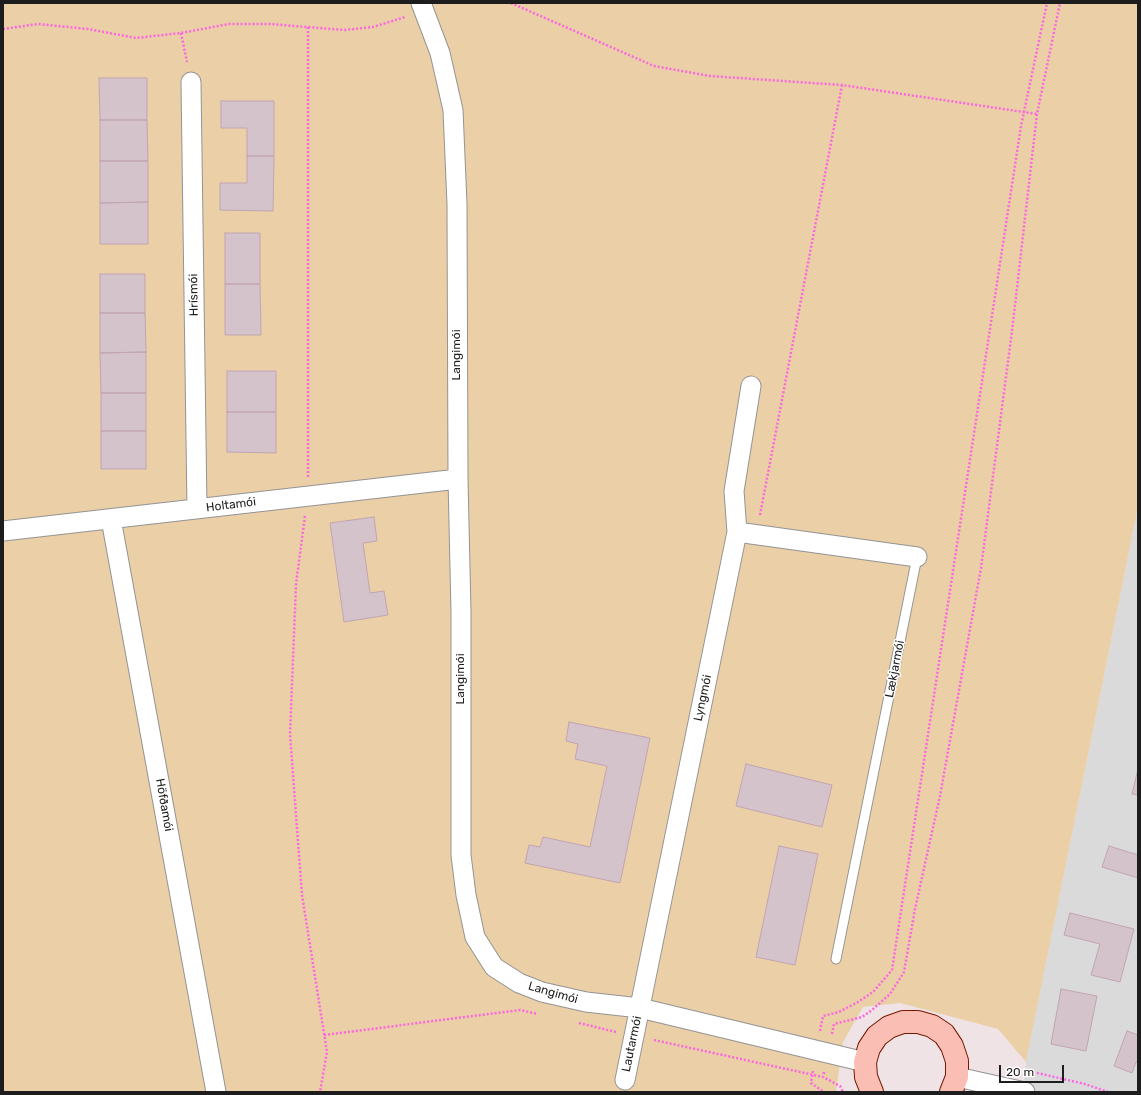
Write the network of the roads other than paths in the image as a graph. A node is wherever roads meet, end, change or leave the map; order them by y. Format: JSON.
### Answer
{"nodes":[{"id":1,"x":422,"y":6,"type":"edge"},
{"id":2,"x":191,"y":82,"type":"road end"},
{"id":3,"x":751,"y":386,"type":"dead end"},
{"id":4,"x":458,"y":479,"type":"junction"},
{"id":5,"x":197,"y":509,"type":"junction"},
{"id":6,"x":111,"y":519,"type":"junction"},
{"id":7,"x":3,"y":531,"type":"edge"},
{"id":8,"x":737,"y":532,"type":"junction"},
{"id":9,"x":917,"y":557,"type":"joint"},
{"id":10,"x":836,"y":959,"type":"dead end"},
{"id":11,"x":640,"y":1008,"type":"junction"},
{"id":12,"x":865,"y":1062,"type":"junction"},
{"id":13,"x":625,"y":1080,"type":"dead end"},
{"id":14,"x":954,"y":1084,"type":"edge"},
{"id":15,"x":216,"y":1092,"type":"edge"},
{"id":16,"x":872,"y":1092,"type":"edge"},
{"id":17,"x":1025,"y":1092,"type":"edge"}],
"edges":[{"from":1,"to":4,"type":"street","name":"Langimói"},
{"from":2,"to":5,"type":"street","name":"Hrísmói"},
{"from":3,"to":8,"type":"street","name":"Lyngmói"},
{"from":4,"to":5,"type":"street","name":"Holtamói"},
{"from":4,"to":11,"type":"street","name":"Langimói"},
{"from":5,"to":6,"type":"street","name":"Holtamói"},
{"from":6,"to":7,"type":"street","name":"Holtamói"},
{"from":6,"to":15,"type":"street","name":"Höfðamói"},
{"from":8,"to":9,"type":"street","name":"Lækjarmói"},
{"from":8,"to":11,"type":"street","name":"Lyngmói"},
{"from":9,"to":10,"type":"lane","name":"Lækjarmói"},
{"from":11,"to":12,"type":"street","name":"Langimói"},
{"from":11,"to":13,"type":"street","name":"Lautarmói"},
{"from":12,"to":14,"type":"street"},
{"from":12,"to":16,"type":"street"},
{"from":14,"to":17,"type":"street"}]}
